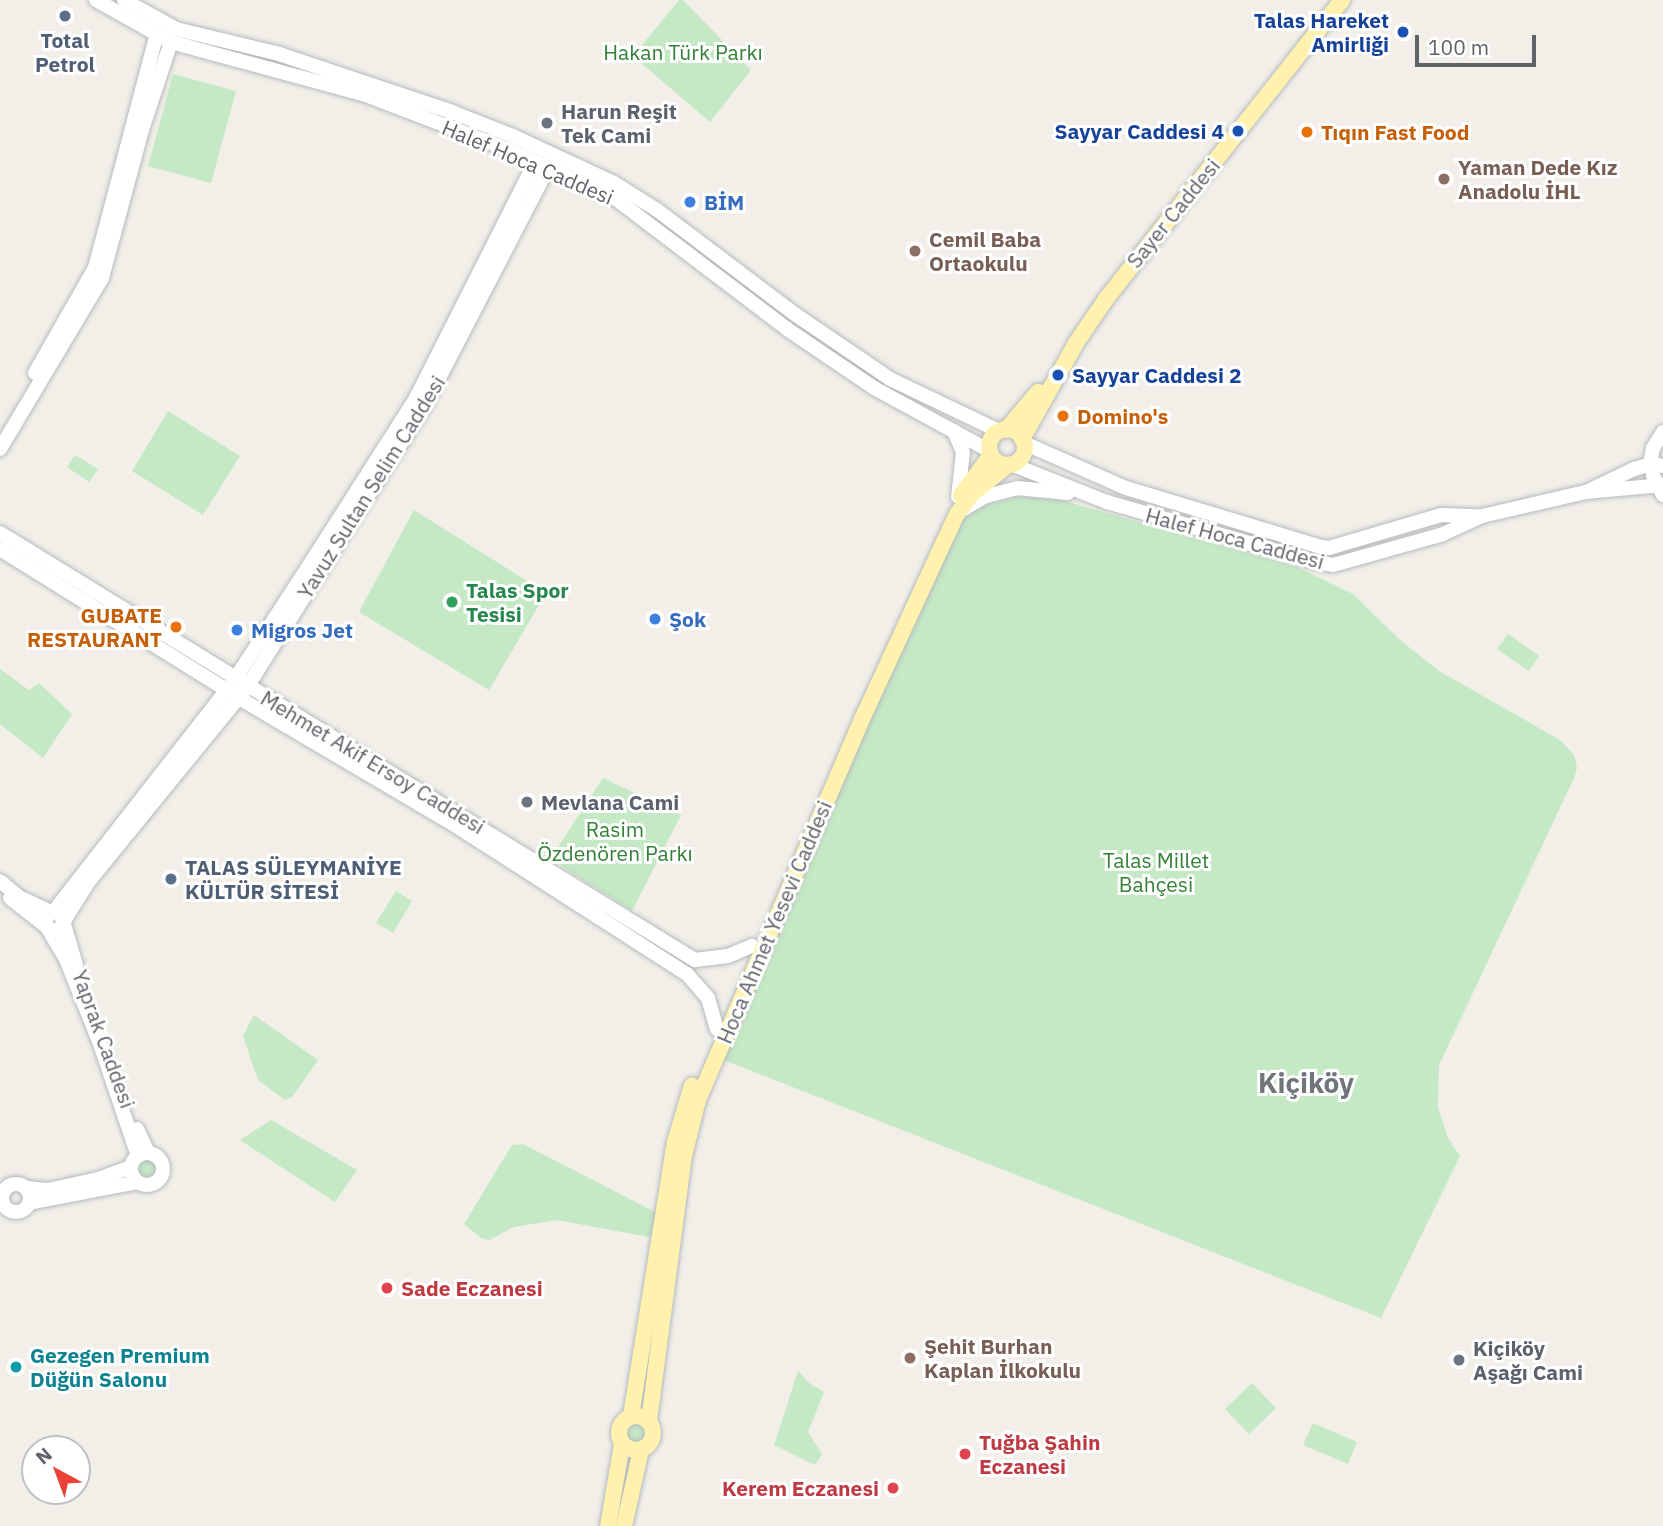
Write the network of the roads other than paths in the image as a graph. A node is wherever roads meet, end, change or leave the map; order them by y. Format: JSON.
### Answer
{"nodes":[{"id":1,"x":96,"y":0,"type":"edge"},
{"id":2,"x":124,"y":0,"type":"edge"},
{"id":3,"x":1330,"y":0,"type":"edge"},
{"id":4,"x":1342,"y":0,"type":"edge"},
{"id":5,"x":157,"y":34,"type":"junction"},
{"id":6,"x":171,"y":42,"type":"junction"},
{"id":7,"x":542,"y":165,"type":"junction"},
{"id":8,"x":953,"y":430,"type":"junction"},
{"id":9,"x":1002,"y":430,"type":"junction"},
{"id":10,"x":1663,"y":432,"type":"edge"},
{"id":11,"x":0,"y":433,"type":"edge"},
{"id":12,"x":1023,"y":441,"type":"junction"},
{"id":13,"x":0,"y":449,"type":"edge"},
{"id":14,"x":990,"y":453,"type":"junction"},
{"id":15,"x":1009,"y":464,"type":"junction"},
{"id":16,"x":1657,"y":465,"type":"edge"},
{"id":17,"x":1661,"y":489,"type":"edge"},
{"id":18,"x":1586,"y":492,"type":"junction"},
{"id":19,"x":1090,"y":496,"type":"junction"},
{"id":20,"x":958,"y":498,"type":"junction"},
{"id":21,"x":957,"y":514,"type":"junction"},
{"id":22,"x":1482,"y":516,"type":"junction"},
{"id":23,"x":0,"y":533,"type":"edge"},
{"id":24,"x":0,"y":549,"type":"edge"},
{"id":25,"x":237,"y":689,"type":"junction"},
{"id":26,"x":0,"y":881,"type":"edge"},
{"id":27,"x":0,"y":891,"type":"edge"},
{"id":28,"x":55,"y":921,"type":"junction"},
{"id":29,"x":752,"y":946,"type":"junction"},
{"id":30,"x":706,"y":960,"type":"junction"},
{"id":31,"x":695,"y":981,"type":"junction"},
{"id":32,"x":717,"y":1029,"type":"junction"},
{"id":33,"x":139,"y":1158,"type":"junction"},
{"id":34,"x":137,"y":1182,"type":"junction"},
{"id":35,"x":2,"y":1188,"type":"edge"},
{"id":36,"x":26,"y":1188,"type":"junction"},
{"id":37,"x":29,"y":1203,"type":"junction"},
{"id":38,"x":4,"y":1209,"type":"edge"},
{"id":39,"x":631,"y":1416,"type":"junction"},
{"id":40,"x":649,"y":1421,"type":"junction"},
{"id":41,"x":622,"y":1444,"type":"junction"},
{"id":42,"x":641,"y":1450,"type":"junction"},
{"id":43,"x":608,"y":1526,"type":"edge"},
{"id":44,"x":624,"y":1526,"type":"edge"}],
"edges":[{"from":1,"to":5,"type":"street","name":"Halef Hoca Caddesi"},
{"from":2,"to":9,"type":"street","name":"Halef Hoca Caddesi"},
{"from":3,"to":9,"type":"main road","name":"Sayer Caddesi"},
{"from":4,"to":12,"type":"main road","name":"Sayer Caddesi"},
{"from":5,"to":6,"type":"street","name":"Halef Hoca Caddesi"},
{"from":5,"to":11,"type":"street"},
{"from":6,"to":7,"type":"street","name":"Halef Hoca Caddesi"},
{"from":6,"to":13,"type":"street"},
{"from":7,"to":8,"type":"street","name":"Halef Hoca Caddesi"},
{"from":7,"to":25,"type":"street","name":"Yavuz Sultan Selim Caddesi"},
{"from":8,"to":14,"type":"street","name":"Halef Hoca Caddesi"},
{"from":8,"to":20,"type":"street"},
{"from":9,"to":12,"type":"main road"},
{"from":9,"to":14,"type":"main road"},
{"from":10,"to":16,"type":"street"},
{"from":12,"to":15,"type":"main road"},
{"from":12,"to":22,"type":"street","name":"Halef Hoca Caddesi"},
{"from":14,"to":15,"type":"main road"},
{"from":14,"to":20,"type":"main road","name":"Hoca Ahmet Yesevi Caddesi"},
{"from":15,"to":19,"type":"street","name":"Halef Hoca Caddesi"},
{"from":15,"to":21,"type":"main road","name":"Hoca Ahmet Yesevi Caddesi"},
{"from":16,"to":17,"type":"street"},
{"from":16,"to":18,"type":"street"},
{"from":17,"to":18,"type":"street"},
{"from":18,"to":22,"type":"street"},
{"from":19,"to":21,"type":"street"},
{"from":19,"to":22,"type":"street","name":"Halef Hoca Caddesi"},
{"from":20,"to":29,"type":"main road","name":"Hoca Ahmet Yesevi Caddesi"},
{"from":21,"to":40,"type":"main road","name":"Hoca Ahmet Yesevi Caddesi"},
{"from":23,"to":25,"type":"street","name":"Mehmet Akif Ersoy Caddesi"},
{"from":24,"to":25,"type":"street","name":"Mehmet Akif Ersoy Caddesi"},
{"from":25,"to":28,"type":"street","name":"Yavuz Sultan Selim Caddesi"},
{"from":25,"to":30,"type":"street","name":"Mehmet Akif Ersoy Caddesi"},
{"from":25,"to":31,"type":"street","name":"Mehmet Akif Ersoy Caddesi"},
{"from":26,"to":28,"type":"street"},
{"from":27,"to":28,"type":"street"},
{"from":28,"to":33,"type":"street","name":"Yaprak Caddesi"},
{"from":29,"to":30,"type":"street"},
{"from":29,"to":32,"type":"main road","name":"Hoca Ahmet Yesevi Caddesi"},
{"from":30,"to":31,"type":"street"},
{"from":31,"to":32,"type":"street","name":"Mehmet Akif Ersoy Caddesi"},
{"from":32,"to":39,"type":"main road","name":"Hoca Ahmet Yesevi Caddesi"},
{"from":33,"to":34,"type":"street"},
{"from":33,"to":34,"type":"street"},
{"from":33,"to":36,"type":"street"},
{"from":34,"to":37,"type":"street"},
{"from":35,"to":36,"type":"street"},
{"from":35,"to":38,"type":"street"},
{"from":36,"to":37,"type":"street"},
{"from":37,"to":38,"type":"street"},
{"from":39,"to":40,"type":"main road"},
{"from":39,"to":41,"type":"main road"},
{"from":40,"to":42,"type":"main road"},
{"from":41,"to":42,"type":"main road"},
{"from":41,"to":43,"type":"main road"},
{"from":42,"to":44,"type":"main road"}]}
